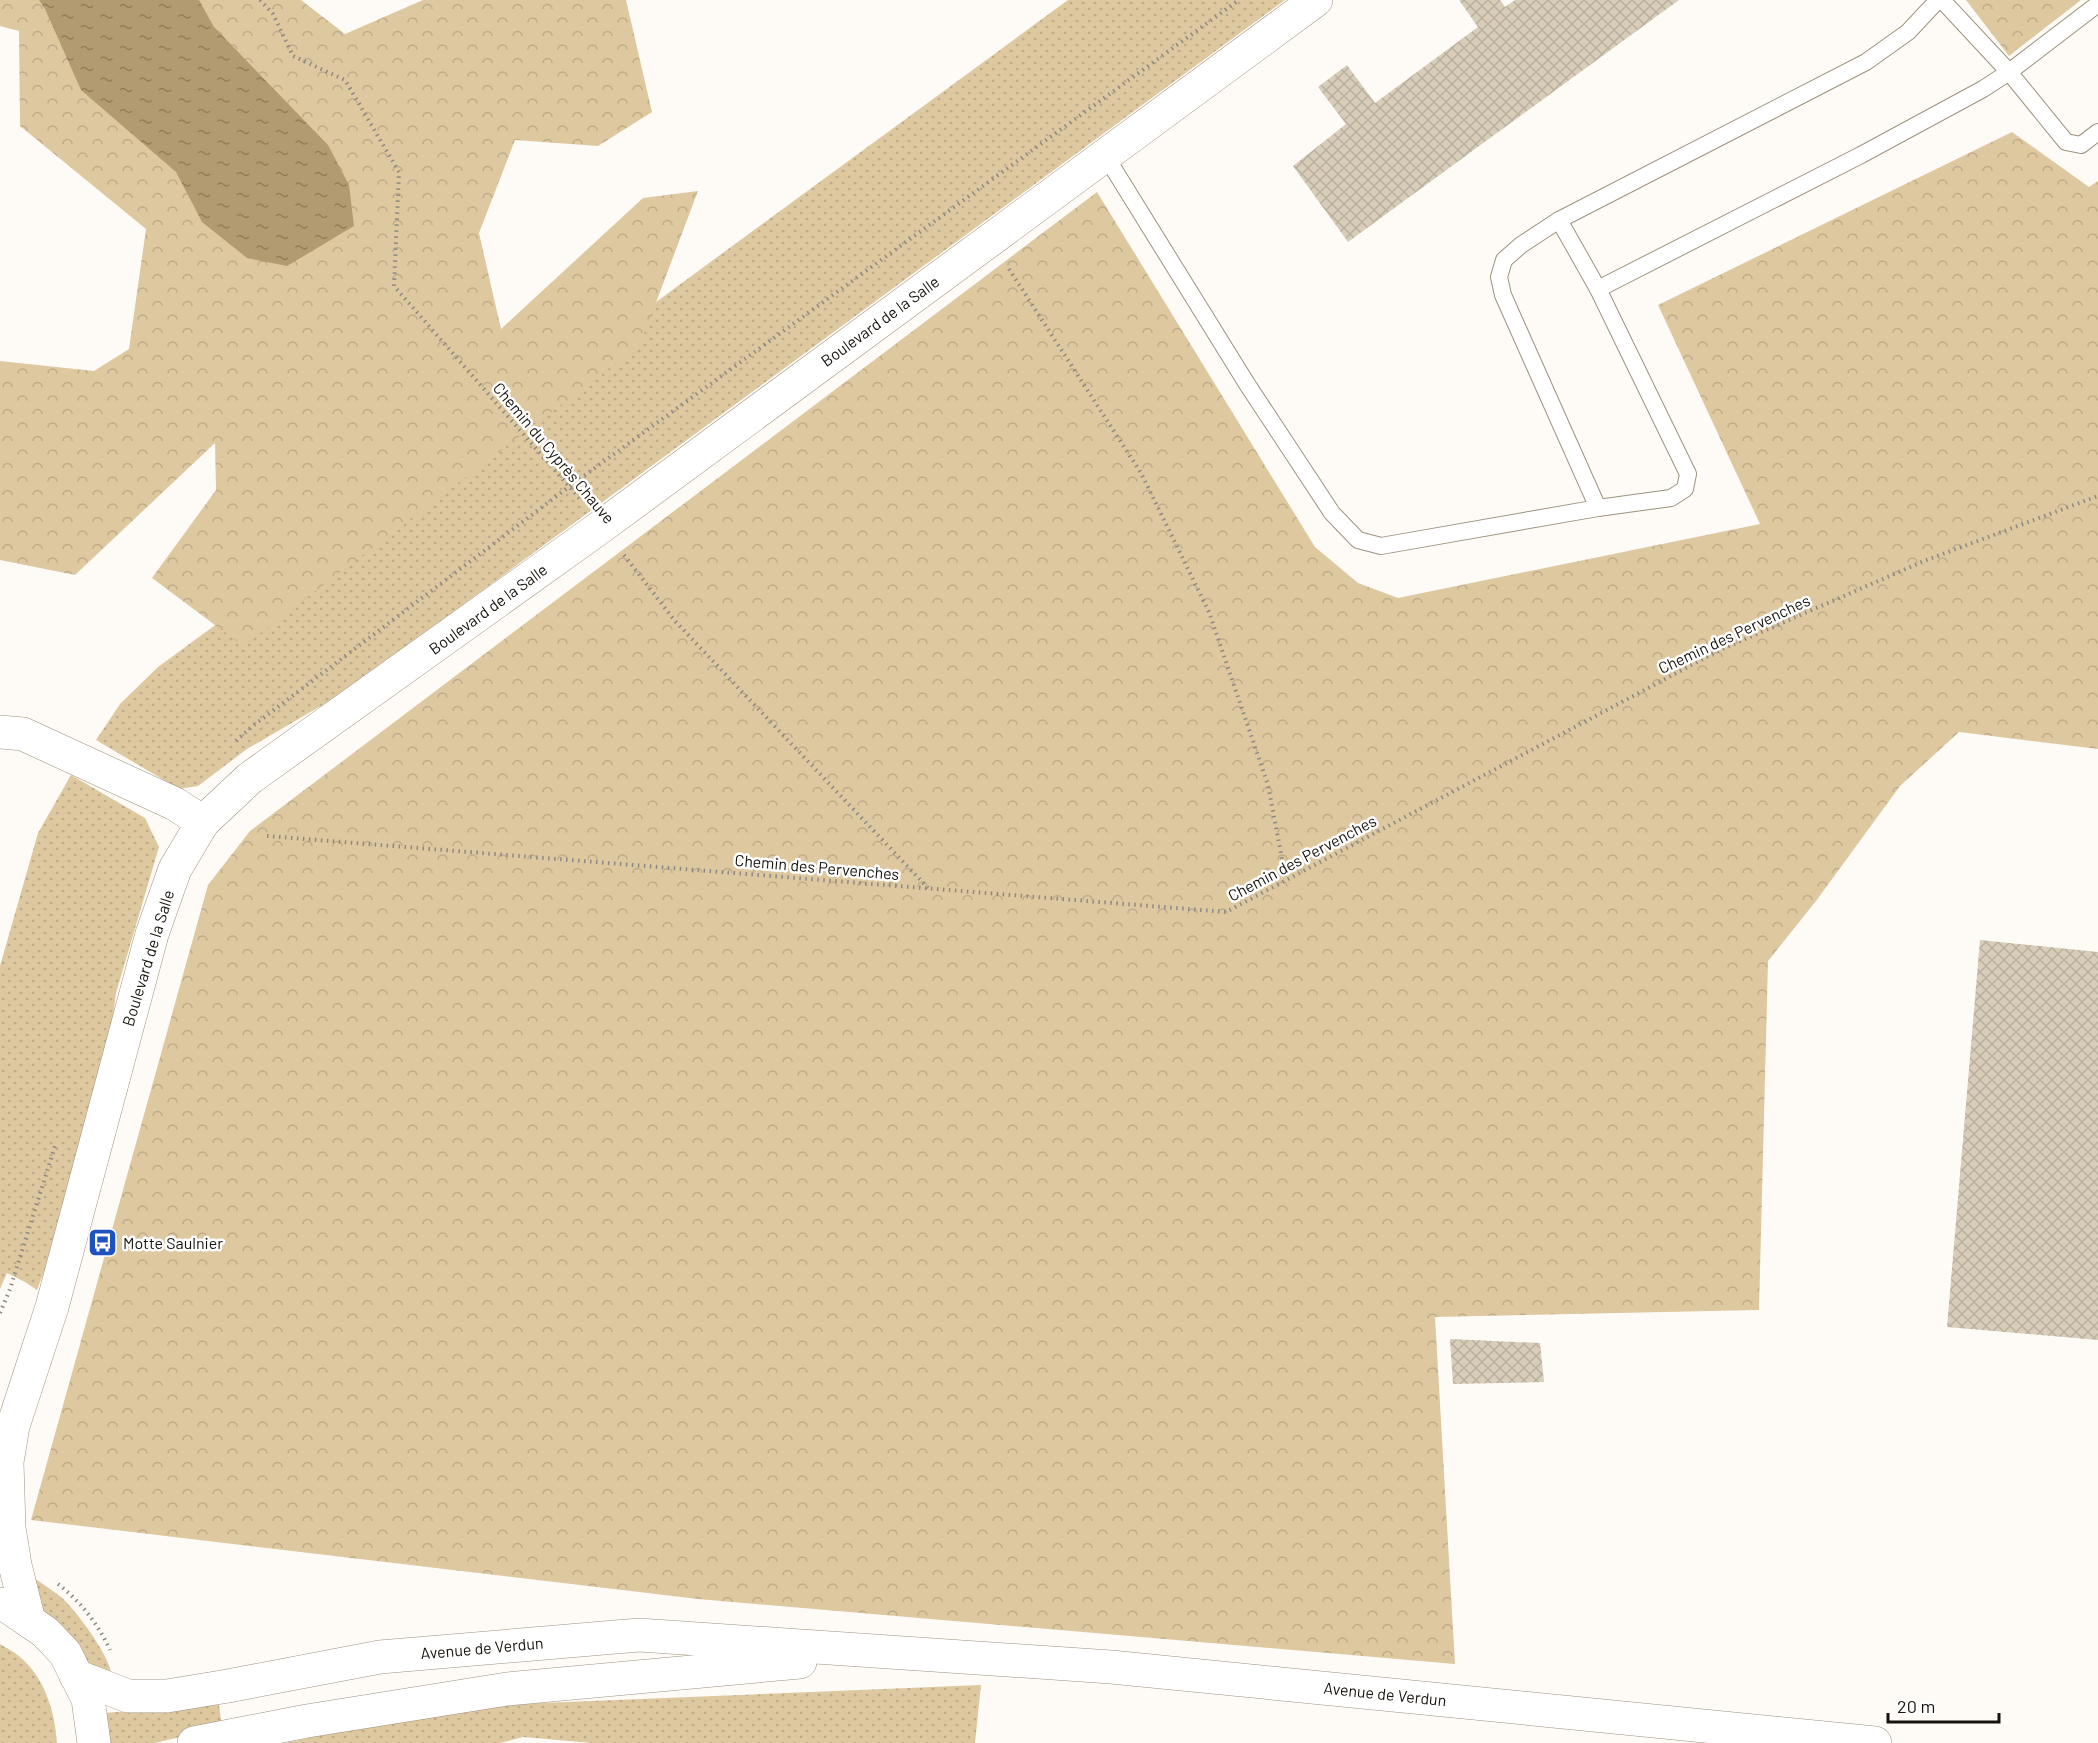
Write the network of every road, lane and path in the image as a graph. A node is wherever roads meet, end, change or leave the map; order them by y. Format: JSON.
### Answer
{"nodes":[{"id":1,"x":260,"y":0,"type":"edge"},
{"id":2,"x":1316,"y":0,"type":"edge"},
{"id":3,"x":1940,"y":0,"type":"edge"},
{"id":4,"x":2098,"y":4,"type":"edge"},
{"id":5,"x":2009,"y":72,"type":"junction"},
{"id":6,"x":2098,"y":132,"type":"edge"},
{"id":7,"x":1105,"y":155,"type":"junction"},
{"id":8,"x":1559,"y":220,"type":"junction"},
{"id":9,"x":990,"y":240,"type":"junction"},
{"id":10,"x":1598,"y":289,"type":"junction"},
{"id":11,"x":2098,"y":496,"type":"edge"},
{"id":12,"x":1598,"y":507,"type":"junction"},
{"id":13,"x":602,"y":526,"type":"junction"},
{"id":14,"x":0,"y":732,"type":"edge"},
{"id":15,"x":202,"y":822,"type":"junction"},
{"id":16,"x":267,"y":836,"type":"dead end"},
{"id":17,"x":1287,"y":880,"type":"junction"},
{"id":18,"x":928,"y":888,"type":"junction"},
{"id":19,"x":7,"y":1426,"type":"edge"},
{"id":20,"x":4,"y":1470,"type":"edge"},
{"id":21,"x":0,"y":1604,"type":"edge"},
{"id":22,"x":29,"y":1621,"type":"junction"},
{"id":23,"x":894,"y":1653,"type":"junction"},
{"id":24,"x":76,"y":1676,"type":"junction"},
{"id":25,"x":93,"y":1743,"type":"edge"},
{"id":26,"x":194,"y":1743,"type":"edge"},
{"id":27,"x":1875,"y":1743,"type":"edge"}],
"edges":[{"from":1,"to":13,"type":"path","name":"Chemin du Cyprès Chauve"},
{"from":2,"to":7,"type":"main road","name":"Boulevard de la Salle"},
{"from":3,"to":5,"type":"lane"},
{"from":3,"to":8,"type":"lane"},
{"from":4,"to":5,"type":"lane"},
{"from":5,"to":6,"type":"lane"},
{"from":5,"to":10,"type":"lane"},
{"from":7,"to":9,"type":"main road","name":"Boulevard de la Salle"},
{"from":7,"to":12,"type":"lane"},
{"from":8,"to":10,"type":"lane"},
{"from":8,"to":12,"type":"lane"},
{"from":9,"to":13,"type":"main road","name":"Boulevard de la Salle"},
{"from":9,"to":17,"type":"path"},
{"from":10,"to":12,"type":"lane"},
{"from":11,"to":17,"type":"path","name":"Chemin des Pervenches"},
{"from":13,"to":15,"type":"main road","name":"Boulevard de la Salle"},
{"from":13,"to":18,"type":"path","name":"Chemin du Cyprès Chauve"},
{"from":14,"to":15,"type":"main road"},
{"from":15,"to":19,"type":"main road","name":"Boulevard de la Salle"},
{"from":16,"to":18,"type":"path","name":"Chemin des Pervenches"},
{"from":17,"to":18,"type":"path","name":"Chemin des Pervenches"},
{"from":19,"to":20,"type":"main road","name":"Boulevard de la Salle"},
{"from":20,"to":22,"type":"main road","name":"Boulevard de la Salle"},
{"from":21,"to":22,"type":"main road"},
{"from":22,"to":24,"type":"main road"},
{"from":23,"to":24,"type":"main road","name":"Avenue de Verdun"},
{"from":23,"to":26,"type":"main road","name":"Avenue de Verdun"},
{"from":23,"to":27,"type":"main road","name":"Avenue de Verdun"},
{"from":24,"to":25,"type":"main road"}]}
